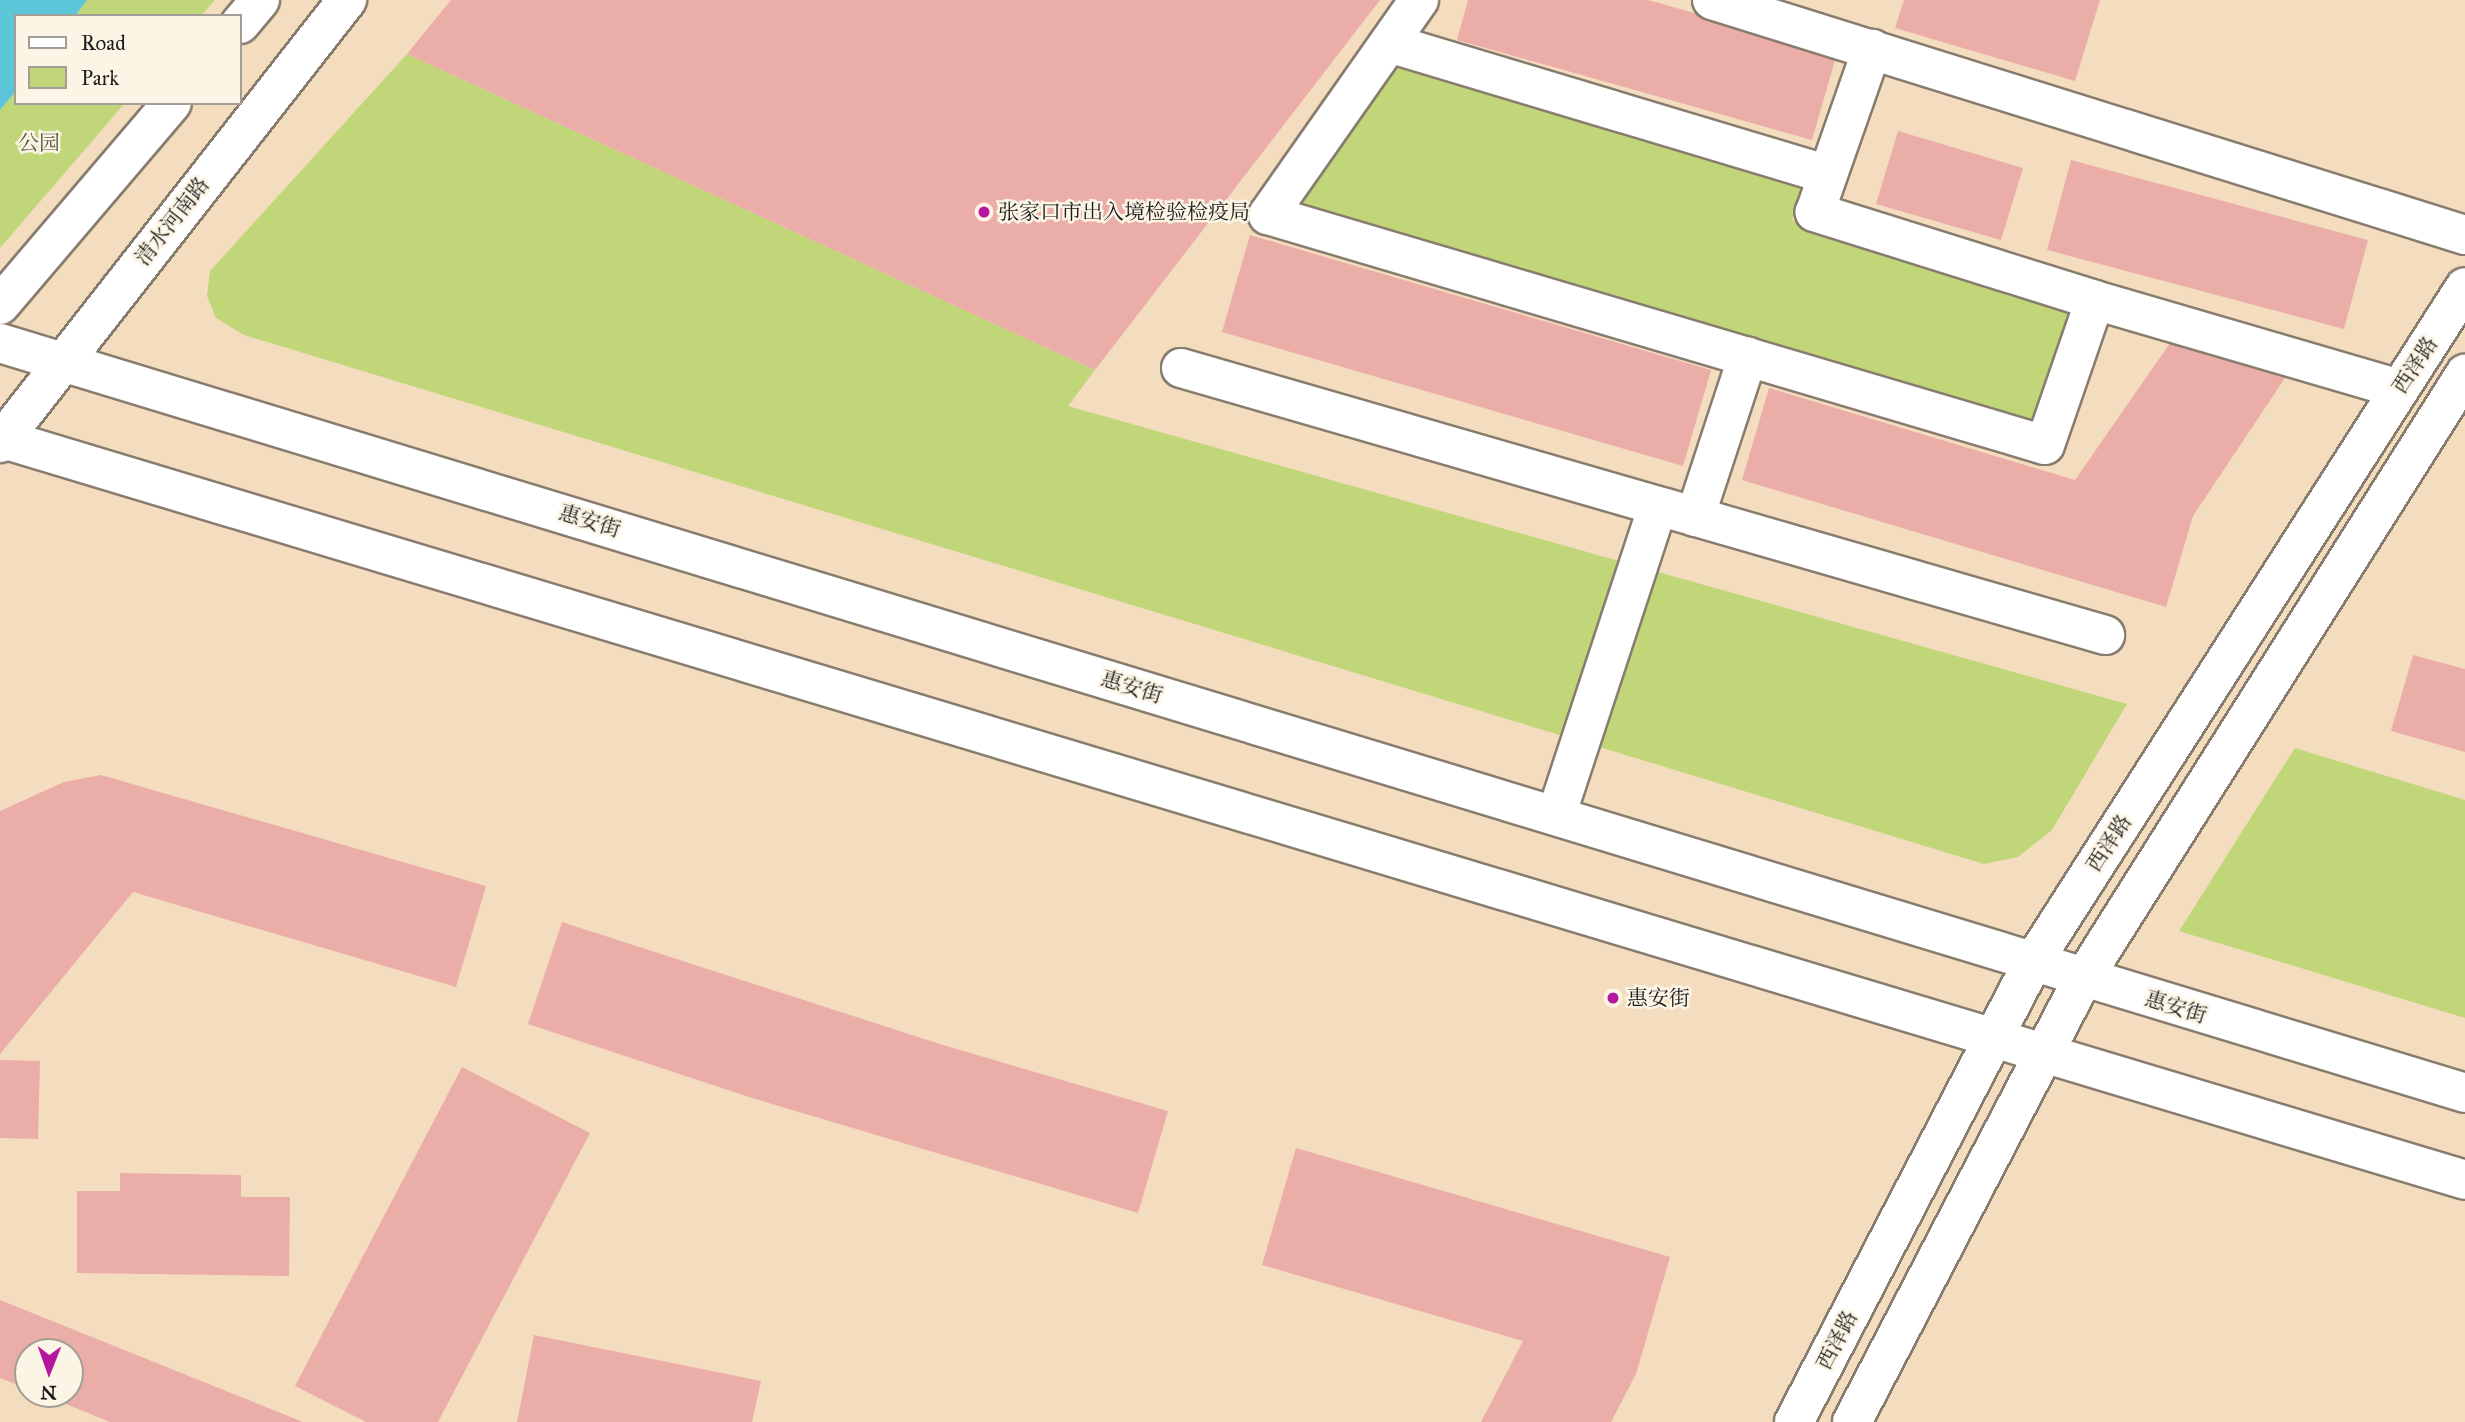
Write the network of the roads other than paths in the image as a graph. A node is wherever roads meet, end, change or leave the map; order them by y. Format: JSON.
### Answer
{"nodes":[{"id":1,"x":260,"y":0,"type":"edge"},
{"id":2,"x":347,"y":0,"type":"edge"},
{"id":3,"x":1419,"y":0,"type":"edge"},
{"id":4,"x":1712,"y":0,"type":"edge"},
{"id":5,"x":242,"y":22,"type":"edge"},
{"id":6,"x":1389,"y":43,"type":"junction"},
{"id":7,"x":1872,"y":50,"type":"junction"},
{"id":8,"x":170,"y":105,"type":"edge"},
{"id":9,"x":1828,"y":175,"type":"junction"},
{"id":10,"x":2465,"y":235,"type":"edge"},
{"id":11,"x":2465,"y":287,"type":"edge"},
{"id":12,"x":2095,"y":300,"type":"junction"},
{"id":13,"x":0,"y":305,"type":"edge"},
{"id":14,"x":0,"y":343,"type":"edge"},
{"id":15,"x":1748,"y":356,"type":"junction"},
{"id":16,"x":63,"y":360,"type":"junction"},
{"id":17,"x":1181,"y":368,"type":"dead end"},
{"id":18,"x":2465,"y":374,"type":"edge"},
{"id":19,"x":2399,"y":389,"type":"junction"},
{"id":20,"x":1,"y":440,"type":"edge"},
{"id":21,"x":1658,"y":506,"type":"junction"},
{"id":22,"x":1695,"y":517,"type":"junction"},
{"id":23,"x":2105,"y":635,"type":"dead end"},
{"id":24,"x":1556,"y":816,"type":"junction"},
{"id":25,"x":2033,"y":962,"type":"junction"},
{"id":26,"x":2083,"y":979,"type":"junction"},
{"id":27,"x":1992,"y":1040,"type":"junction"},
{"id":28,"x":2045,"y":1054,"type":"junction"},
{"id":29,"x":2465,"y":1093,"type":"edge"},
{"id":30,"x":2465,"y":1180,"type":"edge"},
{"id":31,"x":1794,"y":1422,"type":"edge"},
{"id":32,"x":1852,"y":1422,"type":"edge"}],
"edges":[{"from":1,"to":5,"type":"main road"},
{"from":2,"to":16,"type":"main road","name":"清水河南路"},
{"from":3,"to":6,"type":"main road"},
{"from":4,"to":7,"type":"main road"},
{"from":6,"to":9,"type":"main road"},
{"from":6,"to":15,"type":"main road"},
{"from":7,"to":9,"type":"main road"},
{"from":7,"to":10,"type":"main road"},
{"from":8,"to":13,"type":"main road"},
{"from":9,"to":12,"type":"main road"},
{"from":11,"to":19,"type":"main road","name":"西泽路"},
{"from":12,"to":15,"type":"main road"},
{"from":12,"to":19,"type":"main road"},
{"from":14,"to":16,"type":"main road","name":"惠安街"},
{"from":15,"to":22,"type":"main road"},
{"from":16,"to":20,"type":"main road","name":"清水河南路"},
{"from":16,"to":24,"type":"main road","name":"惠安街"},
{"from":17,"to":21,"type":"main road"},
{"from":18,"to":26,"type":"main road"},
{"from":19,"to":25,"type":"main road","name":"西泽路"},
{"from":20,"to":27,"type":"main road"},
{"from":21,"to":22,"type":"main road"},
{"from":21,"to":24,"type":"main road"},
{"from":22,"to":23,"type":"main road"},
{"from":24,"to":25,"type":"main road","name":"惠安街"},
{"from":25,"to":26,"type":"main road","name":"惠安街"},
{"from":25,"to":27,"type":"main road","name":"西泽路"},
{"from":26,"to":28,"type":"main road"},
{"from":26,"to":29,"type":"main road","name":"惠安街"},
{"from":27,"to":28,"type":"main road"},
{"from":27,"to":31,"type":"main road","name":"西泽路"},
{"from":28,"to":30,"type":"main road"},
{"from":28,"to":32,"type":"main road"}]}
